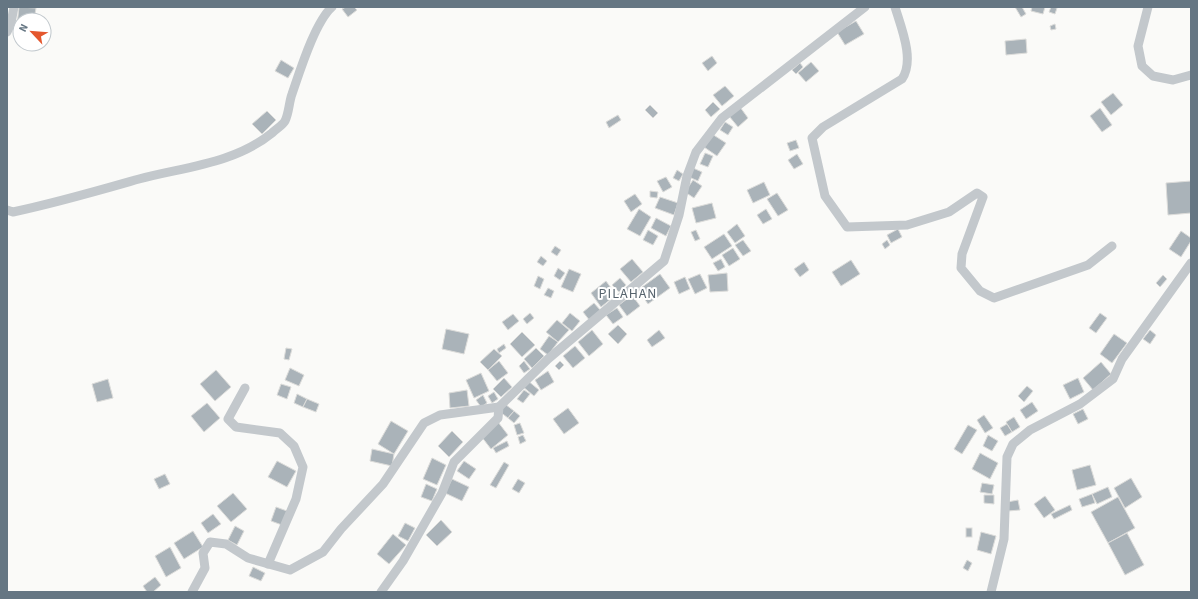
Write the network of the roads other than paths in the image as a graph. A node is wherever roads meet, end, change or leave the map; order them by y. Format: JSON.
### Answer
{"nodes":[{"id":1,"x":14,"y":7,"type":"edge"},
{"id":2,"x":332,"y":7,"type":"edge"},
{"id":3,"x":865,"y":7,"type":"edge"},
{"id":4,"x":895,"y":7,"type":"edge"},
{"id":5,"x":1148,"y":7,"type":"edge"},
{"id":6,"x":7,"y":32,"type":"edge"},
{"id":7,"x":1191,"y":75,"type":"edge"},
{"id":8,"x":7,"y":210,"type":"edge"},
{"id":9,"x":1112,"y":246,"type":"dead end"},
{"id":10,"x":1191,"y":263,"type":"edge"},
{"id":11,"x":245,"y":388,"type":"dead end"},
{"id":12,"x":499,"y":407,"type":"junction"},
{"id":13,"x":268,"y":564,"type":"junction"},
{"id":14,"x":192,"y":592,"type":"edge"},
{"id":15,"x":381,"y":592,"type":"edge"},
{"id":16,"x":991,"y":592,"type":"edge"}],
"edges":[{"from":1,"to":6,"type":"street"},
{"from":2,"to":8,"type":"street"},
{"from":3,"to":12,"type":"street"},
{"from":4,"to":9,"type":"street"},
{"from":5,"to":7,"type":"street"},
{"from":10,"to":16,"type":"street"},
{"from":11,"to":13,"type":"street"},
{"from":12,"to":13,"type":"street"},
{"from":12,"to":15,"type":"street"},
{"from":13,"to":14,"type":"street"}]}
